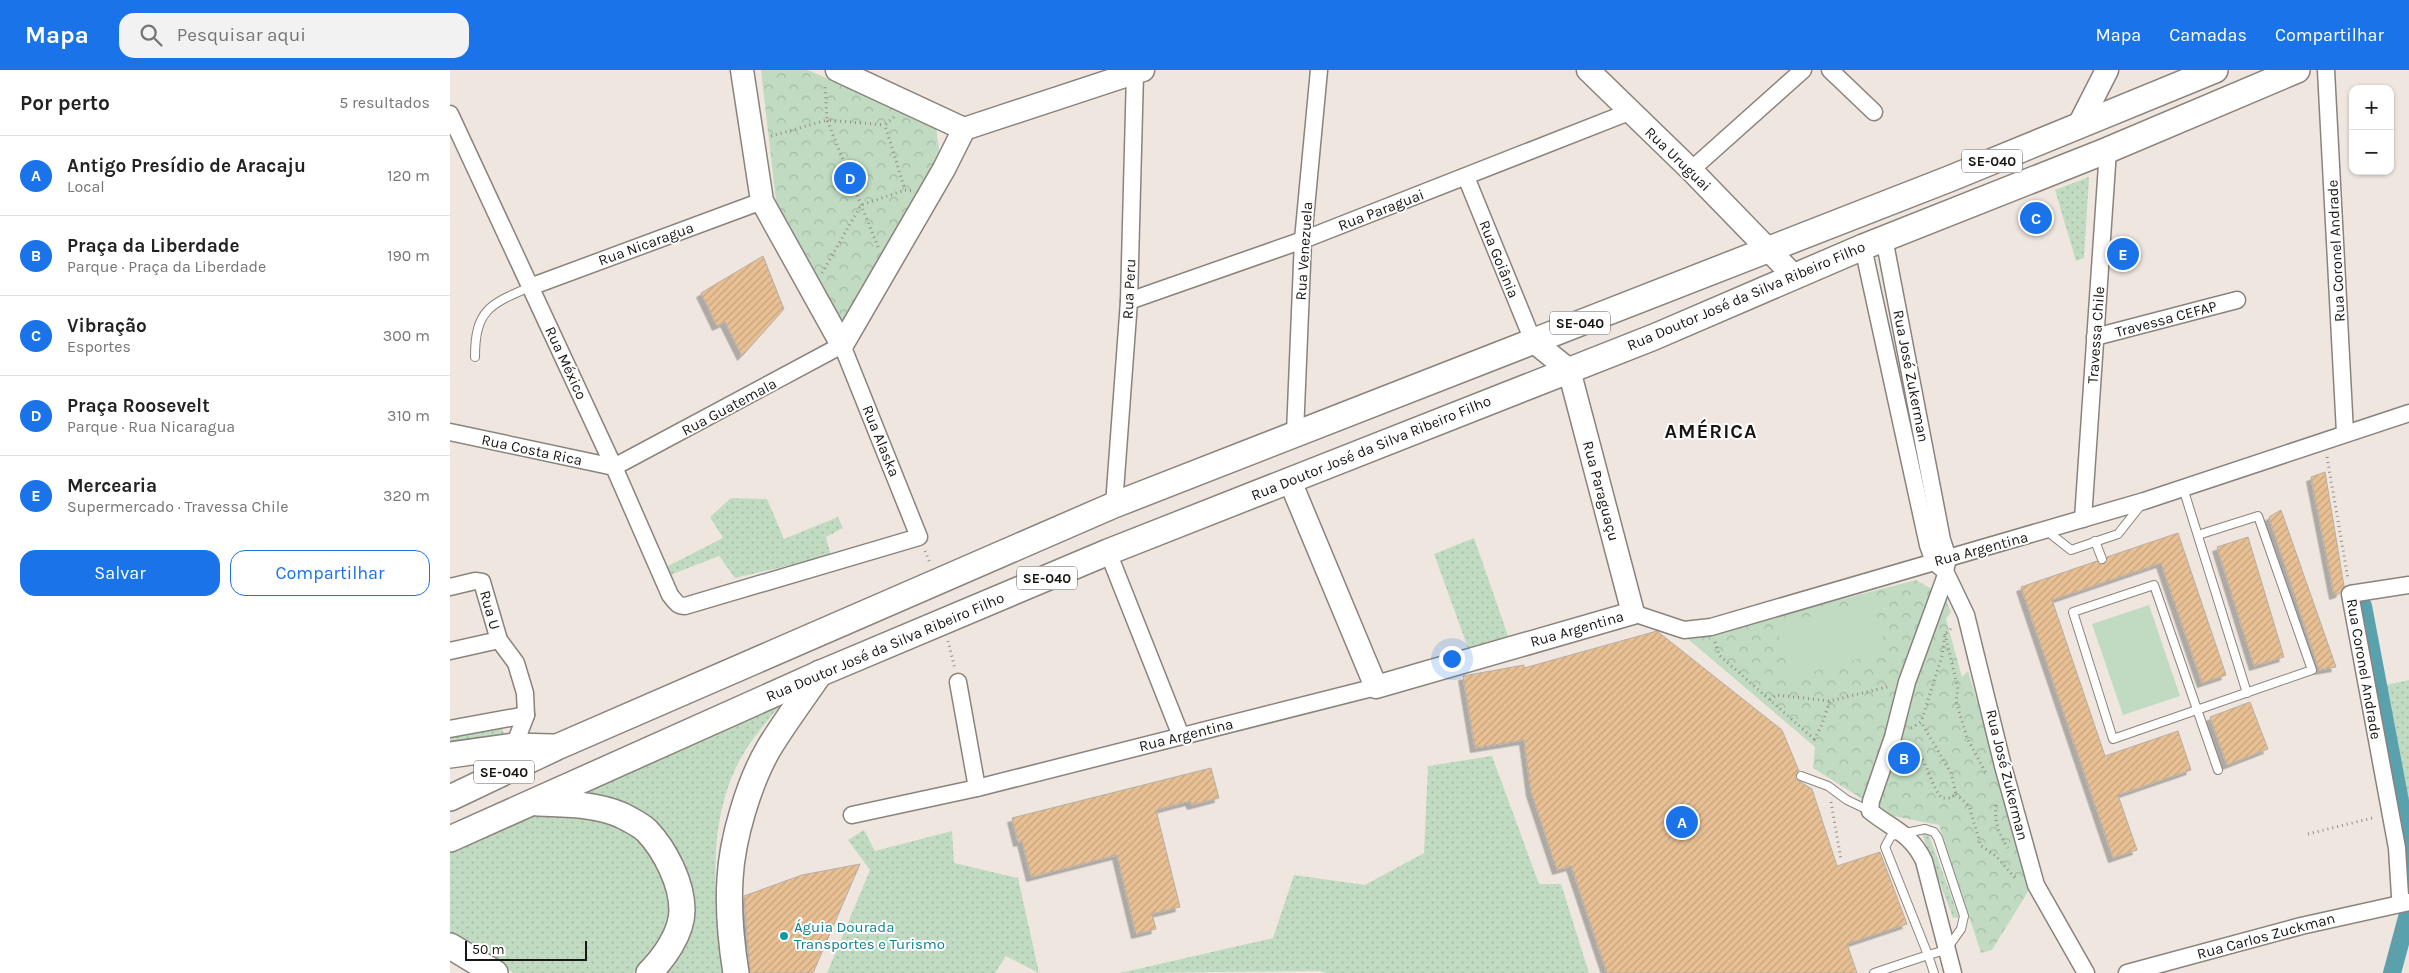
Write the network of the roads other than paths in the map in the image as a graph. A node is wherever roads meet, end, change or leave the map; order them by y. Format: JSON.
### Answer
{"nodes":[{"id":1,"x":742,"y":70,"type":"edge"},
{"id":2,"x":1319,"y":70,"type":"edge"},
{"id":3,"x":1588,"y":70,"type":"edge"},
{"id":4,"x":1803,"y":70,"type":"edge"},
{"id":5,"x":1830,"y":70,"type":"edge"},
{"id":6,"x":2107,"y":70,"type":"edge"},
{"id":7,"x":2215,"y":70,"type":"edge"},
{"id":8,"x":2297,"y":70,"type":"edge"},
{"id":9,"x":2326,"y":70,"type":"edge"},
{"id":10,"x":1138,"y":71,"type":"edge"},
{"id":11,"x":831,"y":75,"type":"edge"},
{"id":12,"x":1629,"y":112,"type":"junction"},
{"id":13,"x":1874,"y":112,"type":"dead end"},
{"id":14,"x":450,"y":114,"type":"edge"},
{"id":15,"x":2078,"y":126,"type":"junction"},
{"id":16,"x":964,"y":129,"type":"junction"},
{"id":17,"x":2108,"y":150,"type":"junction"},
{"id":18,"x":1691,"y":170,"type":"junction"},
{"id":19,"x":1466,"y":177,"type":"junction"},
{"id":20,"x":762,"y":200,"type":"junction"},
{"id":21,"x":1303,"y":240,"type":"junction"},
{"id":22,"x":1874,"y":243,"type":"junction"},
{"id":23,"x":1768,"y":249,"type":"junction"},
{"id":24,"x":1794,"y":276,"type":"junction"},
{"id":25,"x":530,"y":287,"type":"junction"},
{"id":26,"x":2237,"y":300,"type":"dead end"},
{"id":27,"x":1129,"y":301,"type":"junction"},
{"id":28,"x":2095,"y":337,"type":"junction"},
{"id":29,"x":1533,"y":341,"type":"junction"},
{"id":30,"x":842,"y":345,"type":"junction"},
{"id":31,"x":475,"y":357,"type":"dead end"},
{"id":32,"x":1569,"y":370,"type":"junction"},
{"id":33,"x":2409,"y":413,"type":"edge"},
{"id":34,"x":450,"y":432,"type":"edge"},
{"id":35,"x":1295,"y":433,"type":"junction"},
{"id":36,"x":2345,"y":433,"type":"junction"},
{"id":37,"x":614,"y":467,"type":"junction"},
{"id":38,"x":1290,"y":481,"type":"junction"},
{"id":39,"x":2183,"y":488,"type":"junction"},
{"id":40,"x":2144,"y":501,"type":"junction"},
{"id":41,"x":1114,"y":505,"type":"junction"},
{"id":42,"x":2083,"y":519,"type":"junction"},
{"id":43,"x":2047,"y":531,"type":"junction"},
{"id":44,"x":2198,"y":535,"type":"junction"},
{"id":45,"x":2094,"y":541,"type":"junction"},
{"id":46,"x":1108,"y":552,"type":"junction"},
{"id":47,"x":2102,"y":559,"type":"dead end"},
{"id":48,"x":1943,"y":566,"type":"junction"},
{"id":49,"x":2409,"y":585,"type":"edge"},
{"id":50,"x":450,"y":587,"type":"edge"},
{"id":51,"x":686,"y":606,"type":"joint"},
{"id":52,"x":1633,"y":613,"type":"junction"},
{"id":53,"x":499,"y":640,"type":"junction"},
{"id":54,"x":450,"y":651,"type":"edge"},
{"id":55,"x":821,"y":673,"type":"junction"},
{"id":56,"x":958,"y":682,"type":"road end"},
{"id":57,"x":1376,"y":687,"type":"junction"},
{"id":58,"x":2247,"y":693,"type":"junction"},
{"id":59,"x":2198,"y":710,"type":"junction"},
{"id":60,"x":526,"y":715,"type":"junction"},
{"id":61,"x":450,"y":729,"type":"edge"},
{"id":62,"x":1181,"y":736,"type":"junction"},
{"id":63,"x":514,"y":746,"type":"junction"},
{"id":64,"x":557,"y":747,"type":"junction"},
{"id":65,"x":450,"y":755,"type":"edge"},
{"id":66,"x":2218,"y":770,"type":"dead end"},
{"id":67,"x":1801,"y":776,"type":"dead end"},
{"id":68,"x":977,"y":788,"type":"junction"},
{"id":69,"x":450,"y":798,"type":"edge"},
{"id":70,"x":533,"y":803,"type":"junction"},
{"id":71,"x":1870,"y":811,"type":"junction"},
{"id":72,"x":852,"y":815,"type":"dead end"},
{"id":73,"x":1904,"y":832,"type":"junction"},
{"id":74,"x":450,"y":839,"type":"edge"},
{"id":75,"x":2405,"y":900,"type":"edge"},
{"id":76,"x":450,"y":946,"type":"edge"},
{"id":77,"x":1946,"y":950,"type":"junction"},
{"id":78,"x":1928,"y":955,"type":"junction"},
{"id":79,"x":495,"y":973,"type":"edge"},
{"id":80,"x":649,"y":973,"type":"edge"},
{"id":81,"x":736,"y":973,"type":"edge"},
{"id":82,"x":1874,"y":973,"type":"edge"},
{"id":83,"x":1934,"y":973,"type":"edge"},
{"id":84,"x":1952,"y":973,"type":"edge"},
{"id":85,"x":2086,"y":973,"type":"edge"},
{"id":86,"x":2127,"y":973,"type":"edge"}],
"edges":[{"from":1,"to":20,"type":"street"},
{"from":2,"to":21,"type":"street","name":"Rua Venezuela"},
{"from":3,"to":12,"type":"street","name":"Rua Uruguai"},
{"from":4,"to":18,"type":"street"},
{"from":5,"to":13,"type":"street"},
{"from":6,"to":15,"type":"street"},
{"from":7,"to":15,"type":"main road","number":"SE-040"},
{"from":8,"to":17,"type":"main road","name":"Rua Doutor José da Silva Ribeiro Filho","number":"SE-040"},
{"from":9,"to":36,"type":"street","name":"Rua Coronel Andrade"},
{"from":10,"to":16,"type":"street"},
{"from":10,"to":27,"type":"street","name":"Rua Peru"},
{"from":11,"to":16,"type":"street"},
{"from":12,"to":18,"type":"street","name":"Rua Uruguai"},
{"from":12,"to":19,"type":"street","name":"Rua Paraguai"},
{"from":14,"to":25,"type":"street","name":"Rua México"},
{"from":15,"to":23,"type":"main road","number":"SE-040"},
{"from":16,"to":30,"type":"street"},
{"from":17,"to":22,"type":"main road","name":"Rua Doutor José da Silva Ribeiro Filho","number":"SE-040"},
{"from":17,"to":28,"type":"street","name":"Travessa Chile"},
{"from":18,"to":23,"type":"street","name":"Rua Uruguai"},
{"from":19,"to":21,"type":"street","name":"Rua Paraguai"},
{"from":19,"to":29,"type":"street","name":"Rua Goiânia"},
{"from":20,"to":25,"type":"street","name":"Rua Nicaragua"},
{"from":20,"to":30,"type":"street"},
{"from":21,"to":27,"type":"street","name":"Rua Paraguai"},
{"from":21,"to":35,"type":"street","name":"Rua Venezuela"},
{"from":22,"to":24,"type":"main road","name":"Rua Doutor José da Silva Ribeiro Filho","number":"SE-040"},
{"from":22,"to":48,"type":"street","name":"Rua José Zukerman"},
{"from":22,"to":48,"type":"street","name":"Rua José Zukerman"},
{"from":23,"to":24,"type":"street","name":"Rua Uruguai"},
{"from":23,"to":29,"type":"main road","number":"SE-040"},
{"from":24,"to":32,"type":"main road","name":"Rua Doutor José da Silva Ribeiro Filho","number":"SE-040"},
{"from":25,"to":31,"type":"lane"},
{"from":25,"to":37,"type":"street","name":"Rua México"},
{"from":26,"to":28,"type":"street","name":"Travessa CEFAP"},
{"from":27,"to":41,"type":"street","name":"Rua Peru"},
{"from":28,"to":42,"type":"street","name":"Travessa Chile"},
{"from":29,"to":32,"type":"street"},
{"from":29,"to":35,"type":"main road","number":"SE-040"},
{"from":30,"to":37,"type":"street","name":"Rua Guatemala"},
{"from":30,"to":51,"type":"street","name":"Rua Alaska"},
{"from":32,"to":38,"type":"main road","name":"Rua Doutor José da Silva Ribeiro Filho","number":"SE-040"},
{"from":32,"to":52,"type":"street","name":"Rua Paraguaçu"},
{"from":33,"to":36,"type":"street","name":"Rua Argentina"},
{"from":34,"to":37,"type":"street","name":"Rua Costa Rica"},
{"from":35,"to":41,"type":"main road","number":"SE-040"},
{"from":36,"to":39,"type":"street","name":"Rua Argentina"},
{"from":37,"to":51,"type":"street","name":"Rua México"},
{"from":38,"to":46,"type":"main road","name":"Rua Doutor José da Silva Ribeiro Filho","number":"SE-040"},
{"from":38,"to":57,"type":"street"},
{"from":39,"to":40,"type":"street","name":"Rua Argentina"},
{"from":39,"to":44,"type":"lane"},
{"from":40,"to":42,"type":"street","name":"Rua Argentina"},
{"from":40,"to":45,"type":"lane"},
{"from":41,"to":64,"type":"main road","number":"SE-040"},
{"from":42,"to":43,"type":"street","name":"Rua Argentina"},
{"from":43,"to":45,"type":"lane"},
{"from":43,"to":48,"type":"street","name":"Rua Argentina"},
{"from":44,"to":58,"type":"lane"},
{"from":44,"to":58,"type":"lane"},
{"from":45,"to":47,"type":"lane"},
{"from":46,"to":55,"type":"main road","name":"Rua Doutor José da Silva Ribeiro Filho","number":"SE-040"},
{"from":46,"to":62,"type":"street"},
{"from":48,"to":52,"type":"street","name":"Rua Argentina"},
{"from":48,"to":71,"type":"street"},
{"from":48,"to":85,"type":"street","name":"Rua José Zukerman"},
{"from":49,"to":75,"type":"street","name":"Rua Coronel Andrade"},
{"from":50,"to":53,"type":"street","name":"Rua U"},
{"from":52,"to":57,"type":"street","name":"Rua Argentina"},
{"from":53,"to":54,"type":"street","name":"Rua U"},
{"from":53,"to":60,"type":"street","name":"Rua U"},
{"from":55,"to":70,"type":"main road","name":"Rua Doutor José da Silva Ribeiro Filho","number":"SE-040"},
{"from":55,"to":81,"type":"main road"},
{"from":56,"to":68,"type":"street"},
{"from":57,"to":62,"type":"street","name":"Rua Argentina"},
{"from":58,"to":59,"type":"lane"},
{"from":59,"to":59,"type":"lane"},
{"from":59,"to":66,"type":"lane"},
{"from":60,"to":61,"type":"street"},
{"from":60,"to":63,"type":"street","name":"Rua U"},
{"from":62,"to":68,"type":"street","name":"Rua Argentina"},
{"from":63,"to":64,"type":"main road"},
{"from":63,"to":65,"type":"main road"},
{"from":64,"to":69,"type":"main road","number":"SE-040"},
{"from":67,"to":71,"type":"lane"},
{"from":68,"to":72,"type":"street","name":"Rua Argentina"},
{"from":70,"to":74,"type":"main road","name":"Rua Doutor José da Silva Ribeiro Filho","number":"SE-040"},
{"from":70,"to":80,"type":"main road"},
{"from":71,"to":73,"type":"street"},
{"from":73,"to":77,"type":"street"},
{"from":73,"to":77,"type":"lane"},
{"from":73,"to":78,"type":"lane"},
{"from":75,"to":86,"type":"street","name":"Rua Carlos Zuckman"},
{"from":76,"to":79,"type":"main road"},
{"from":77,"to":78,"type":"lane"},
{"from":77,"to":84,"type":"street"},
{"from":78,"to":82,"type":"lane"},
{"from":78,"to":83,"type":"lane"}]}
